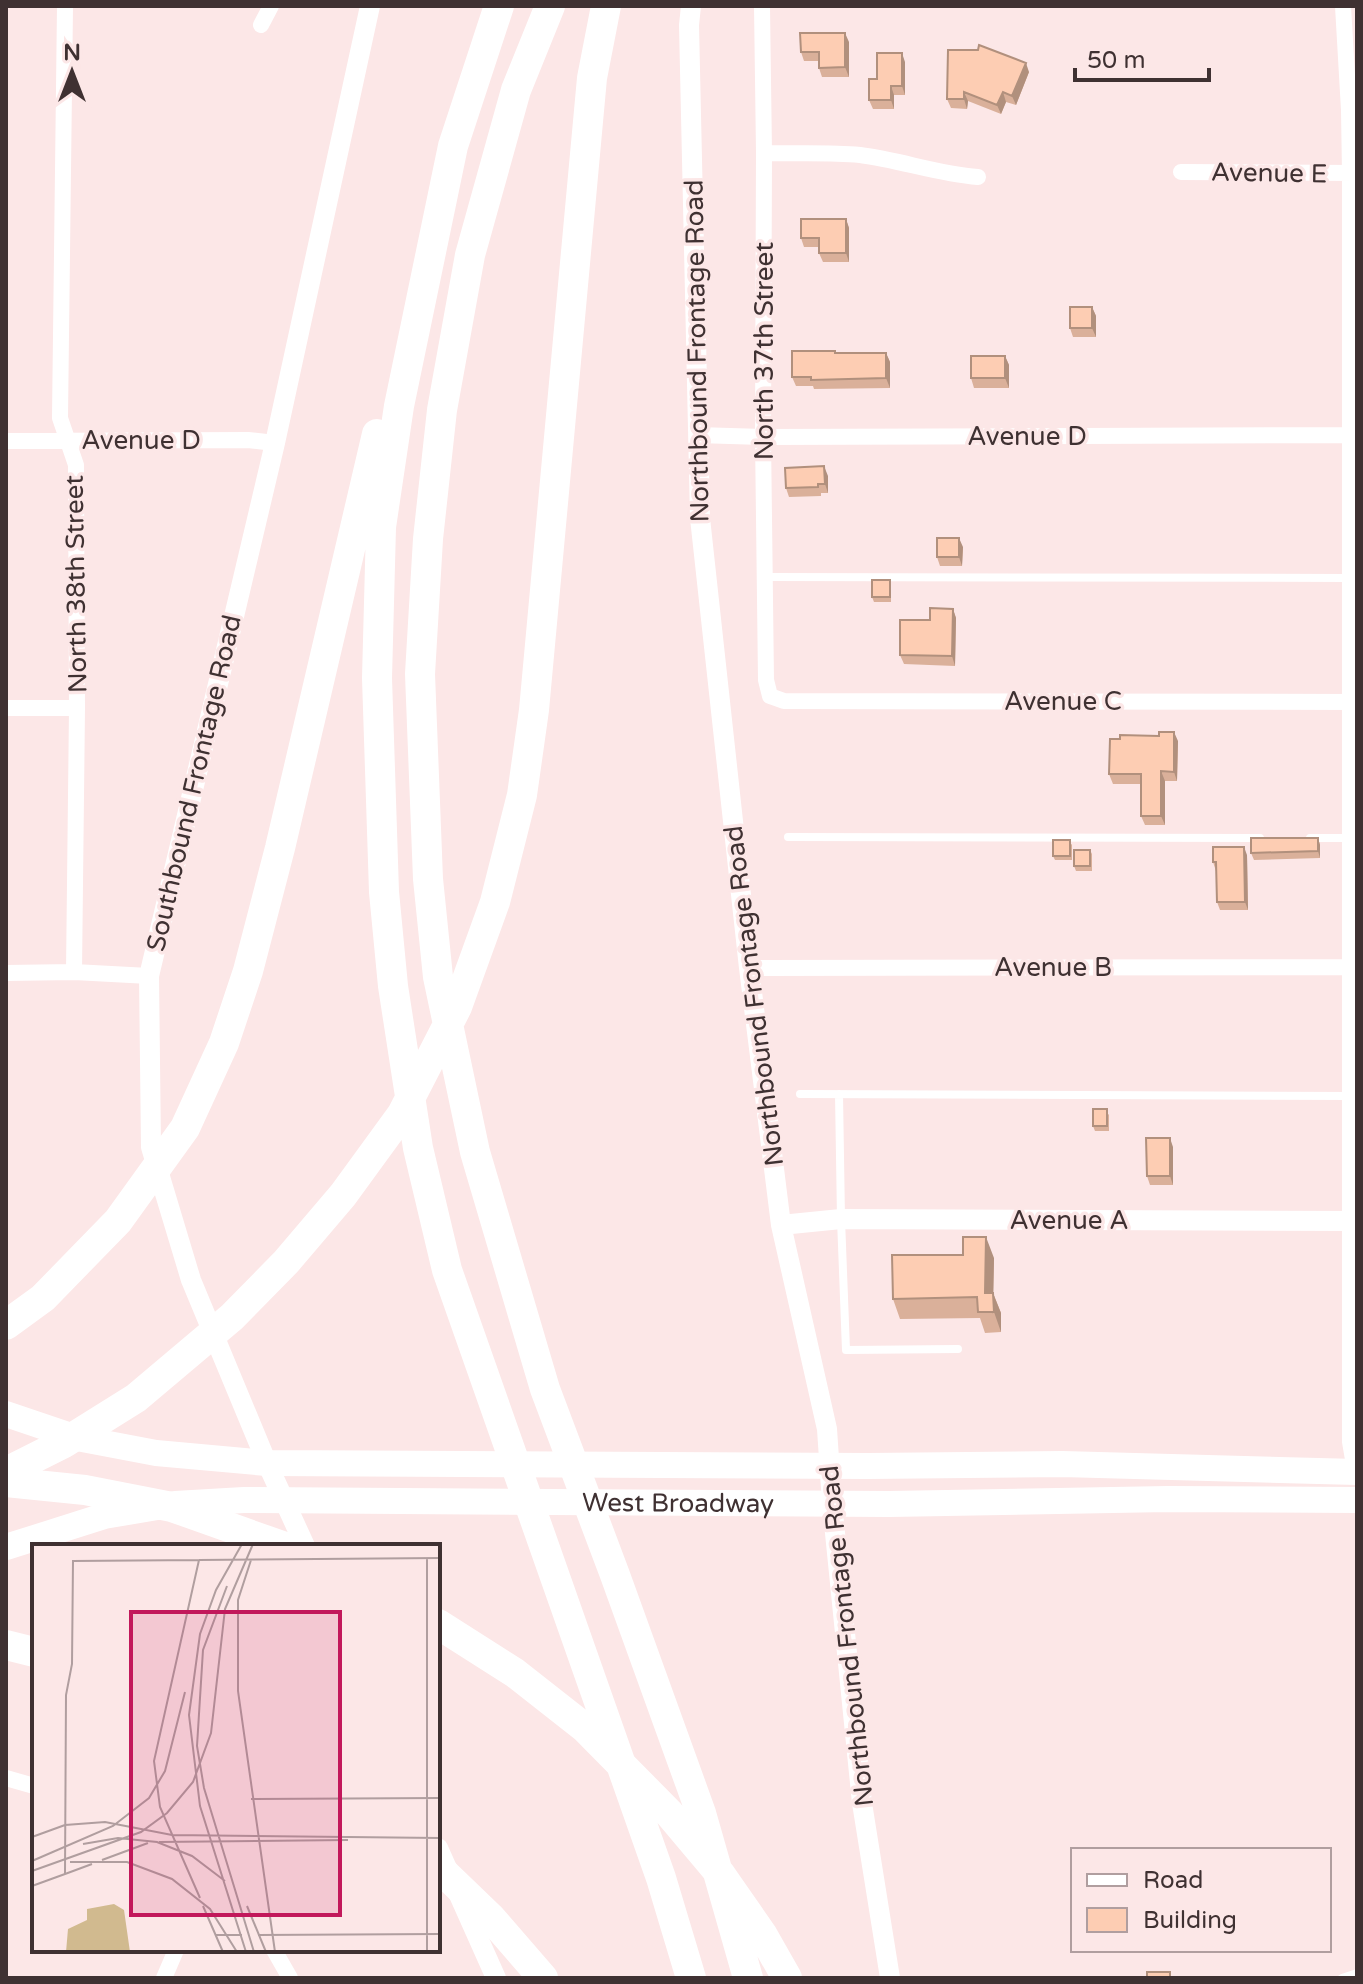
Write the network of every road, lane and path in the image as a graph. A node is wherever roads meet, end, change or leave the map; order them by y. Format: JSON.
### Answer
{"nodes":[{"id":1,"x":65,"y":6,"type":"edge"},
{"id":2,"x":271,"y":6,"type":"edge"},
{"id":3,"x":370,"y":6,"type":"edge"},
{"id":4,"x":499,"y":6,"type":"edge"},
{"id":5,"x":550,"y":6,"type":"edge"},
{"id":6,"x":606,"y":6,"type":"edge"},
{"id":7,"x":691,"y":6,"type":"edge"},
{"id":8,"x":762,"y":6,"type":"edge"},
{"id":9,"x":1343,"y":6,"type":"edge"},
{"id":10,"x":261,"y":25,"type":"dead end"},
{"id":11,"x":764,"y":153,"type":"junction"},
{"id":12,"x":1181,"y":172,"type":"dead end"},
{"id":13,"x":1353,"y":173,"type":"edge"},
{"id":14,"x":978,"y":177,"type":"dead end"},
{"id":15,"x":1354,"y":305,"type":"edge"},
{"id":16,"x":417,"y":310,"type":"junction"},
{"id":17,"x":697,"y":435,"type":"junction"},
{"id":18,"x":1354,"y":435,"type":"edge"},
{"id":19,"x":763,"y":437,"type":"junction"},
{"id":20,"x":68,"y":440,"type":"junction"},
{"id":21,"x":6,"y":441,"type":"edge"},
{"id":22,"x":275,"y":443,"type":"junction"},
{"id":23,"x":766,"y":577,"type":"junction"},
{"id":24,"x":1354,"y":578,"type":"edge"},
{"id":25,"x":770,"y":696,"type":"joint"},
{"id":26,"x":1354,"y":702,"type":"edge"},
{"id":27,"x":6,"y":708,"type":"edge"},
{"id":28,"x":77,"y":708,"type":"junction"},
{"id":29,"x":788,"y":837,"type":"dead end"},
{"id":30,"x":1273,"y":838,"type":"edge"},
{"id":31,"x":1304,"y":838,"type":"edge"},
{"id":32,"x":1354,"y":838,"type":"edge"},
{"id":33,"x":1354,"y":967,"type":"edge"},
{"id":34,"x":749,"y":968,"type":"junction"},
{"id":35,"x":74,"y":972,"type":"junction"},
{"id":36,"x":6,"y":973,"type":"edge"},
{"id":37,"x":149,"y":976,"type":"junction"},
{"id":38,"x":800,"y":1094,"type":"dead end"},
{"id":39,"x":839,"y":1094,"type":"junction"},
{"id":40,"x":1354,"y":1096,"type":"edge"},
{"id":41,"x":841,"y":1219,"type":"junction"},
{"id":42,"x":1354,"y":1221,"type":"edge"},
{"id":43,"x":781,"y":1225,"type":"junction"},
{"id":44,"x":6,"y":1325,"type":"edge"},
{"id":45,"x":1353,"y":1347,"type":"edge"},
{"id":46,"x":958,"y":1349,"type":"dead end"},
{"id":47,"x":1354,"y":1397,"type":"edge"},
{"id":48,"x":6,"y":1414,"type":"edge"},
{"id":49,"x":267,"y":1463,"type":"junction"},
{"id":50,"x":830,"y":1466,"type":"junction"},
{"id":51,"x":6,"y":1472,"type":"edge"},
{"id":52,"x":1356,"y":1472,"type":"edge"},
{"id":53,"x":6,"y":1482,"type":"edge"},
{"id":54,"x":284,"y":1500,"type":"junction"},
{"id":55,"x":1357,"y":1500,"type":"edge"},
{"id":56,"x":832,"y":1503,"type":"junction"},
{"id":57,"x":276,"y":1544,"type":"edge"},
{"id":58,"x":304,"y":1544,"type":"edge"},
{"id":59,"x":6,"y":1547,"type":"edge"},
{"id":60,"x":440,"y":1625,"type":"edge"},
{"id":61,"x":6,"y":1645,"type":"edge"},
{"id":62,"x":32,"y":1652,"type":"edge"},
{"id":63,"x":6,"y":1778,"type":"edge"},
{"id":64,"x":32,"y":1785,"type":"edge"},
{"id":65,"x":440,"y":1852,"type":"edge"},
{"id":66,"x":440,"y":1869,"type":"edge"},
{"id":67,"x":175,"y":1952,"type":"edge"},
{"id":68,"x":275,"y":1952,"type":"edge"},
{"id":69,"x":1357,"y":1973,"type":"edge"},
{"id":70,"x":164,"y":1978,"type":"edge"},
{"id":71,"x":290,"y":1978,"type":"edge"},
{"id":72,"x":496,"y":1978,"type":"edge"},
{"id":73,"x":543,"y":1978,"type":"edge"},
{"id":74,"x":691,"y":1978,"type":"edge"},
{"id":75,"x":748,"y":1978,"type":"edge"},
{"id":76,"x":787,"y":1978,"type":"edge"},
{"id":77,"x":890,"y":1978,"type":"edge"},
{"id":78,"x":1342,"y":1978,"type":"edge"}],
"edges":[{"from":1,"to":20,"type":"street","name":"North 38th Street"},
{"from":2,"to":10,"type":"street"},
{"from":3,"to":22,"type":"street","name":"Southbound Frontage Road"},
{"from":4,"to":16,"type":"highway"},
{"from":5,"to":75,"type":"highway"},
{"from":6,"to":51,"type":"highway"},
{"from":7,"to":17,"type":"street","name":"Northbound Frontage Road"},
{"from":8,"to":11,"type":"street","name":"North 37th Street"},
{"from":9,"to":13,"type":"street"},
{"from":11,"to":14,"type":"street"},
{"from":11,"to":19,"type":"street","name":"North 37th Street"},
{"from":12,"to":13,"type":"street","name":"Avenue E"},
{"from":13,"to":15,"type":"street"},
{"from":15,"to":18,"type":"street"},
{"from":16,"to":44,"type":"highway"},
{"from":16,"to":74,"type":"highway"},
{"from":17,"to":19,"type":"street","name":"Avenue D"},
{"from":17,"to":34,"type":"street","name":"Northbound Frontage Road"},
{"from":18,"to":19,"type":"street","name":"Avenue D"},
{"from":18,"to":24,"type":"street"},
{"from":19,"to":23,"type":"street","name":"North 37th Street"},
{"from":20,"to":21,"type":"street","name":"Avenue D"},
{"from":20,"to":22,"type":"street","name":"Avenue D"},
{"from":20,"to":28,"type":"street","name":"North 38th Street"},
{"from":22,"to":37,"type":"street","name":"Southbound Frontage Road"},
{"from":23,"to":24,"type":"lane"},
{"from":23,"to":25,"type":"street","name":"North 37th Street"},
{"from":24,"to":26,"type":"street"},
{"from":25,"to":26,"type":"street","name":"Avenue C"},
{"from":26,"to":32,"type":"street"},
{"from":27,"to":28,"type":"street"},
{"from":28,"to":35,"type":"street","name":"North 38th Street"},
{"from":29,"to":30,"type":"lane"},
{"from":31,"to":32,"type":"lane"},
{"from":32,"to":33,"type":"street"},
{"from":33,"to":34,"type":"street","name":"Avenue B"},
{"from":33,"to":40,"type":"street"},
{"from":34,"to":43,"type":"street","name":"Northbound Frontage Road"},
{"from":35,"to":36,"type":"street"},
{"from":35,"to":37,"type":"street"},
{"from":37,"to":49,"type":"street","name":"Southbound Frontage Road"},
{"from":38,"to":39,"type":"lane"},
{"from":39,"to":40,"type":"lane"},
{"from":39,"to":41,"type":"lane"},
{"from":40,"to":42,"type":"street"},
{"from":41,"to":42,"type":"street","name":"Avenue A"},
{"from":41,"to":43,"type":"street","name":"Avenue A"},
{"from":41,"to":46,"type":"lane"},
{"from":42,"to":45,"type":"street"},
{"from":43,"to":50,"type":"street","name":"Northbound Frontage Road"},
{"from":45,"to":47,"type":"street"},
{"from":47,"to":52,"type":"street"},
{"from":48,"to":49,"type":"main road","name":"West Broadway"},
{"from":49,"to":50,"type":"main road","name":"West Broadway"},
{"from":49,"to":54,"type":"street","name":"Southbound Frontage Road"},
{"from":50,"to":52,"type":"main road","name":"West Broadway"},
{"from":50,"to":56,"type":"street","name":"Northbound Frontage Road"},
{"from":53,"to":57,"type":"highway"},
{"from":54,"to":56,"type":"main road","name":"West Broadway"},
{"from":54,"to":58,"type":"street","name":"Southbound Frontage Road"},
{"from":54,"to":59,"type":"main road","name":"West Broadway"},
{"from":55,"to":56,"type":"main road","name":"West Broadway"},
{"from":56,"to":77,"type":"street","name":"Northbound Frontage Road"},
{"from":60,"to":76,"type":"highway"},
{"from":61,"to":62,"type":"highway"},
{"from":63,"to":64,"type":"street"},
{"from":65,"to":72,"type":"street"},
{"from":66,"to":73,"type":"highway"},
{"from":67,"to":70,"type":"street"},
{"from":68,"to":71,"type":"street"},
{"from":69,"to":78,"type":"lane"}]}
